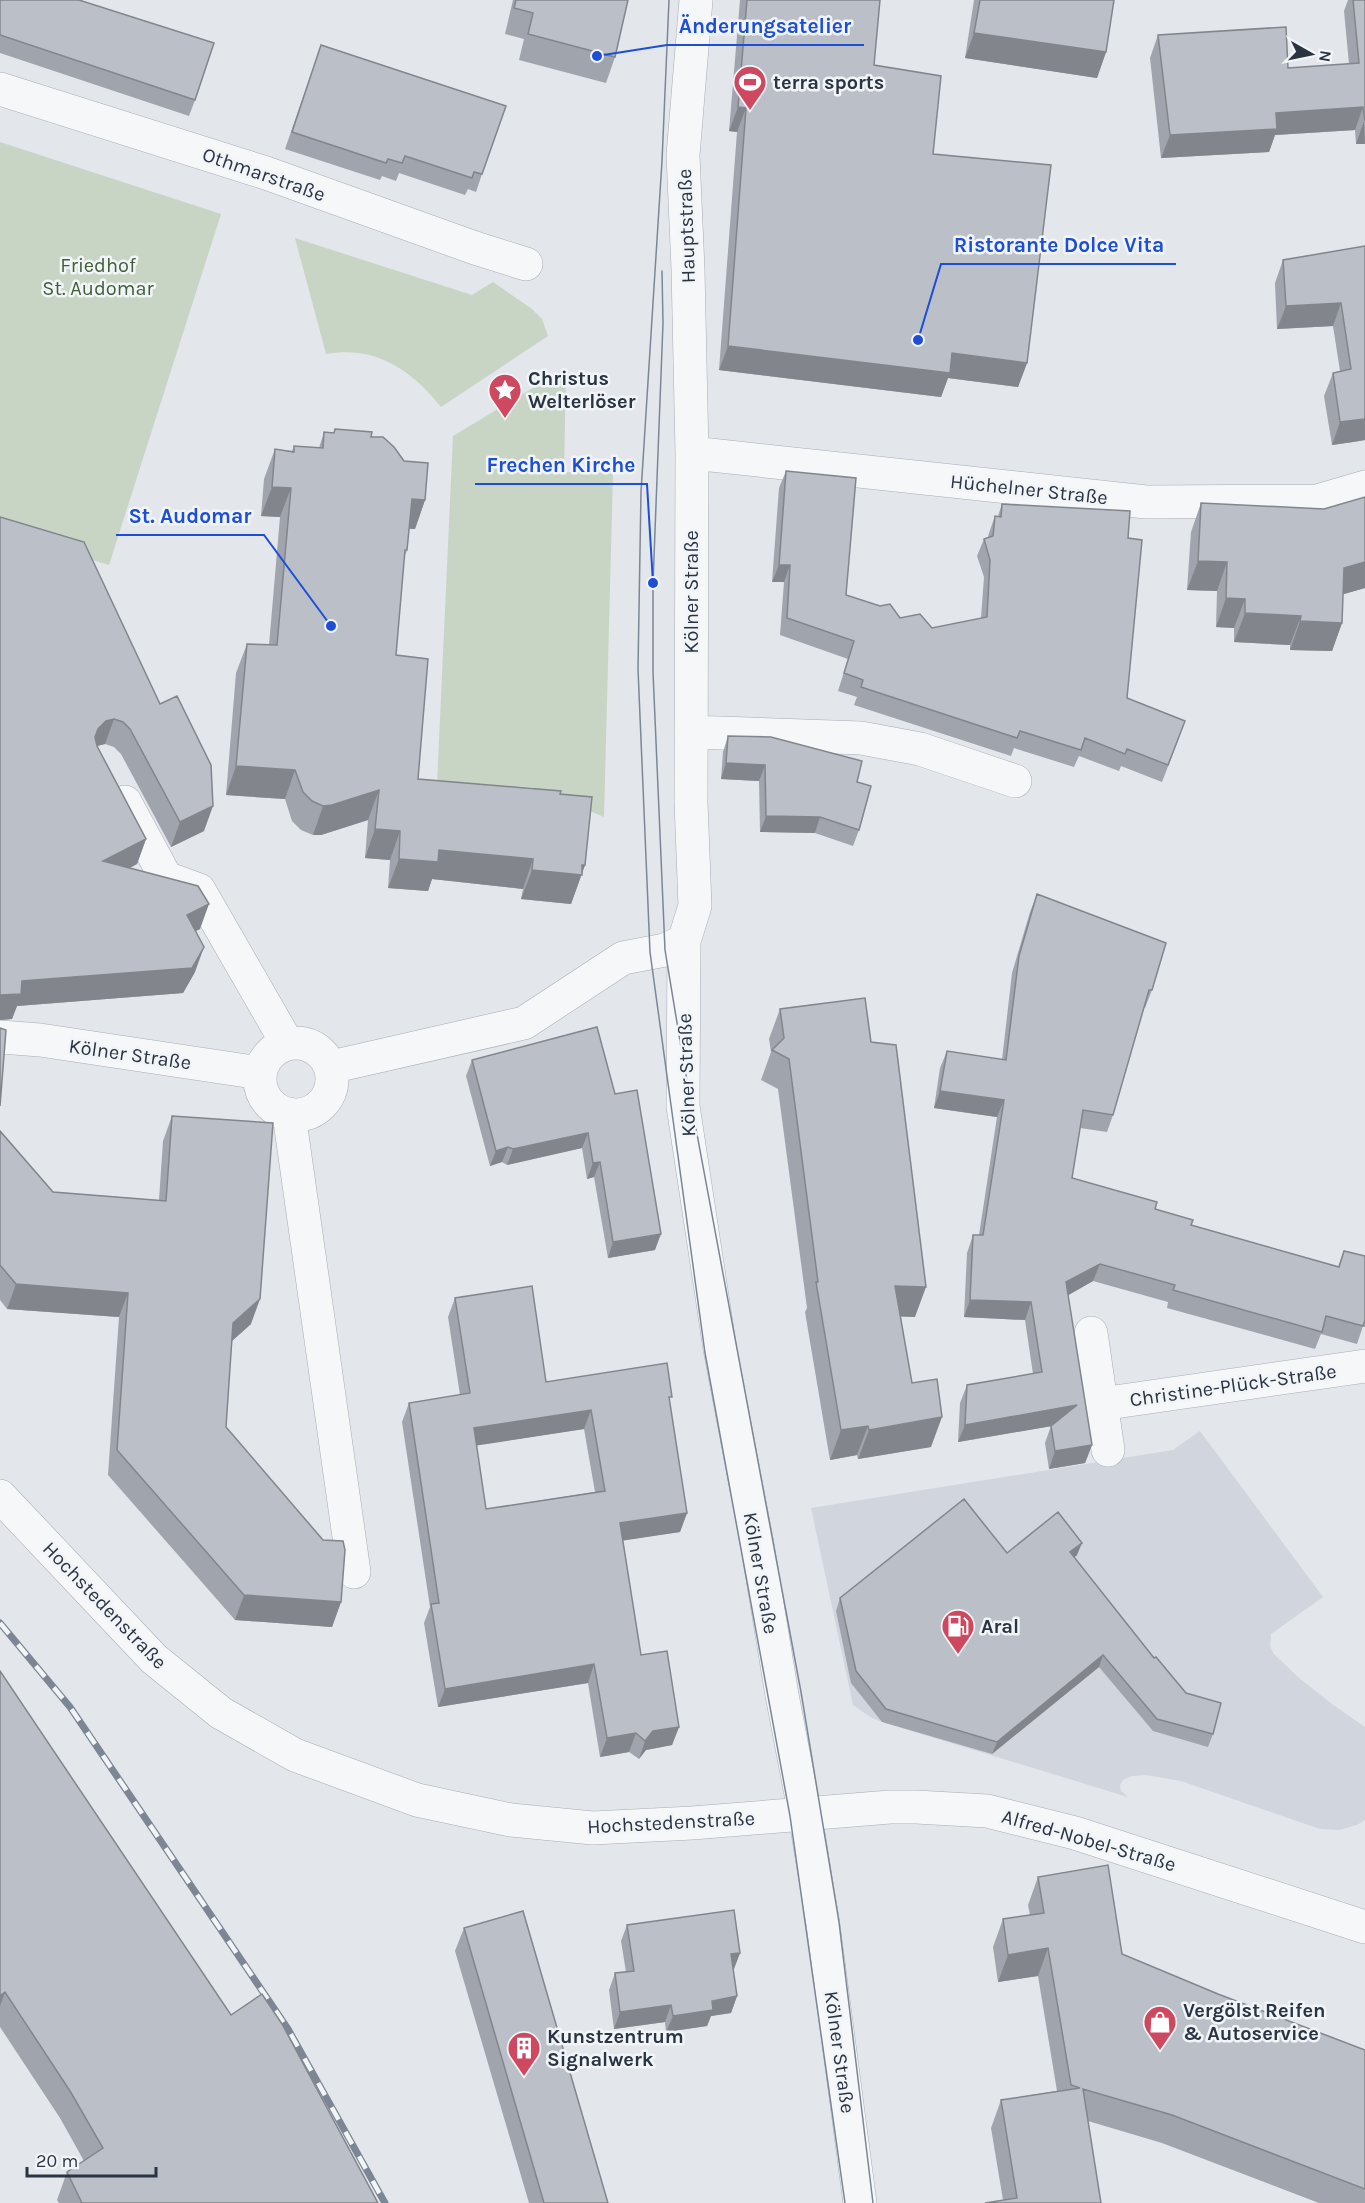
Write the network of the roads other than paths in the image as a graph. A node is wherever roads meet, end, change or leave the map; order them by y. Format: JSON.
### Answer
{"nodes":[{"id":1,"x":696,"y":0,"type":"edge"},
{"id":2,"x":0,"y":89,"type":"edge"},
{"id":3,"x":526,"y":264,"type":"dead end"},
{"id":4,"x":692,"y":453,"type":"junction"},
{"id":5,"x":1365,"y":487,"type":"edge"},
{"id":6,"x":691,"y":732,"type":"junction"},
{"id":7,"x":110,"y":774,"type":"edge"},
{"id":8,"x":1015,"y":781,"type":"dead end"},
{"id":9,"x":684,"y":941,"type":"junction"},
{"id":10,"x":0,"y":1037,"type":"edge"},
{"id":11,"x":287,"y":1043,"type":"junction"},
{"id":12,"x":331,"y":1067,"type":"junction"},
{"id":13,"x":260,"y":1073,"type":"junction"},
{"id":14,"x":289,"y":1114,"type":"junction"},
{"id":15,"x":1091,"y":1333,"type":"dead end"},
{"id":16,"x":1365,"y":1366,"type":"edge"},
{"id":17,"x":1101,"y":1404,"type":"junction"},
{"id":18,"x":1108,"y":1450,"type":"dead end"},
{"id":19,"x":0,"y":1496,"type":"edge"},
{"id":20,"x":354,"y":1572,"type":"dead end"},
{"id":21,"x":805,"y":1815,"type":"junction"},
{"id":22,"x":1365,"y":1927,"type":"edge"},
{"id":23,"x":860,"y":2203,"type":"edge"}],
"edges":[{"from":1,"to":4,"type":"street","name":"Hauptstraße"},
{"from":2,"to":3,"type":"street","name":"Othmarstraße"},
{"from":4,"to":5,"type":"street","name":"Hüchelner Straße"},
{"from":4,"to":6,"type":"street","name":"Kölner Straße"},
{"from":6,"to":8,"type":"street"},
{"from":6,"to":9,"type":"street","name":"Kölner Straße"},
{"from":7,"to":11,"type":"street"},
{"from":9,"to":12,"type":"street"},
{"from":9,"to":21,"type":"street","name":"Kölner Straße"},
{"from":10,"to":13,"type":"street","name":"Kölner Straße"},
{"from":11,"to":12,"type":"street"},
{"from":11,"to":13,"type":"street"},
{"from":12,"to":14,"type":"street"},
{"from":13,"to":14,"type":"street"},
{"from":14,"to":20,"type":"street"},
{"from":15,"to":17,"type":"street","name":"Christine-Plück-Straße"},
{"from":16,"to":17,"type":"street","name":"Christine-Plück-Straße"},
{"from":17,"to":18,"type":"street","name":"Christine-Plück-Straße"},
{"from":19,"to":21,"type":"street","name":"Hochstedenstraße"},
{"from":21,"to":22,"type":"street","name":"Alfred-Nobel-Straße"},
{"from":21,"to":23,"type":"street","name":"Kölner Straße"}]}
